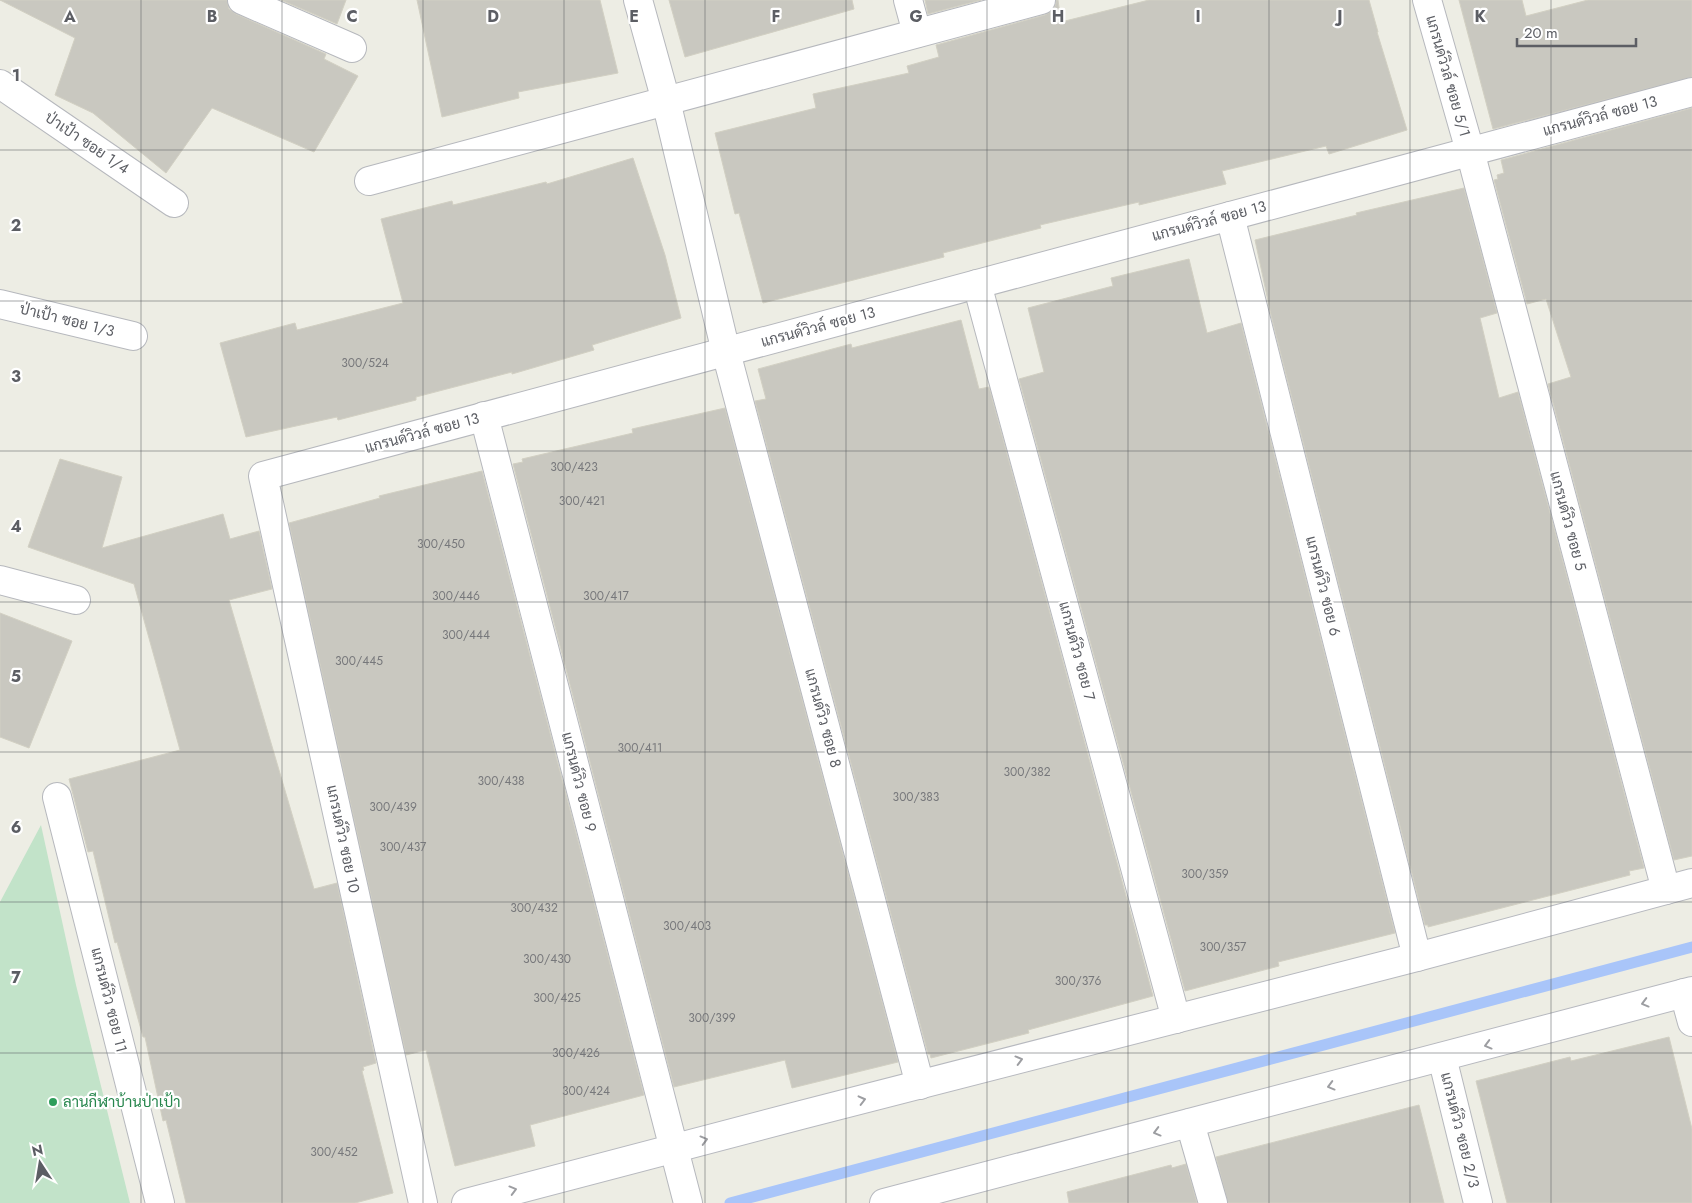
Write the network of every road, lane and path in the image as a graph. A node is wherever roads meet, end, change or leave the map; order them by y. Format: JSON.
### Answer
{"nodes":[{"id":1,"x":242,"y":0,"type":"edge"},
{"id":2,"x":638,"y":0,"type":"edge"},
{"id":3,"x":908,"y":0,"type":"edge"},
{"id":4,"x":1041,"y":0,"type":"edge"},
{"id":5,"x":1426,"y":0,"type":"edge"},
{"id":6,"x":917,"y":34,"type":"junction"},
{"id":7,"x":352,"y":48,"type":"dead end"},
{"id":8,"x":0,"y":84,"type":"edge"},
{"id":9,"x":1692,"y":92,"type":"edge"},
{"id":10,"x":666,"y":101,"type":"junction"},
{"id":11,"x":1470,"y":151,"type":"junction"},
{"id":12,"x":368,"y":181,"type":"dead end"},
{"id":13,"x":174,"y":203,"type":"dead end"},
{"id":14,"x":1230,"y":216,"type":"junction"},
{"id":15,"x":977,"y":284,"type":"junction"},
{"id":16,"x":0,"y":304,"type":"edge"},
{"id":17,"x":133,"y":336,"type":"dead end"},
{"id":18,"x":726,"y":352,"type":"junction"},
{"id":19,"x":484,"y":416,"type":"junction"},
{"id":20,"x":263,"y":476,"type":"joint"},
{"id":21,"x":0,"y":580,"type":"edge"},
{"id":22,"x":76,"y":600,"type":"dead end"},
{"id":23,"x":57,"y":798,"type":"dead end"},
{"id":24,"x":1679,"y":886,"type":"edge"},
{"id":25,"x":1417,"y":957,"type":"junction"},
{"id":26,"x":1688,"y":992,"type":"edge"},
{"id":27,"x":1176,"y":1019,"type":"junction"},
{"id":28,"x":1692,"y":1022,"type":"edge"},
{"id":29,"x":1442,"y":1057,"type":"junction"},
{"id":30,"x":920,"y":1085,"type":"junction"},
{"id":31,"x":1190,"y":1123,"type":"junction"},
{"id":32,"x":673,"y":1148,"type":"junction"},
{"id":33,"x":944,"y":1195,"type":"edge"},
{"id":34,"x":160,"y":1203,"type":"edge"},
{"id":35,"x":424,"y":1203,"type":"edge"},
{"id":36,"x":466,"y":1203,"type":"edge"},
{"id":37,"x":688,"y":1203,"type":"edge"},
{"id":38,"x":884,"y":1203,"type":"edge"},
{"id":39,"x":1213,"y":1203,"type":"edge"},
{"id":40,"x":1478,"y":1203,"type":"edge"}],
"edges":[{"from":1,"to":7,"type":"street"},
{"from":2,"to":10,"type":"street"},
{"from":3,"to":6,"type":"street"},
{"from":4,"to":6,"type":"street"},
{"from":5,"to":11,"type":"street","name":"แกรนด์วิวล์ ซอย 5/1"},
{"from":6,"to":10,"type":"street"},
{"from":8,"to":13,"type":"street","name":"ป่าเป้า ซอย 1/4"},
{"from":9,"to":11,"type":"street","name":"แกรนด์วิวล์ ซอย 13"},
{"from":10,"to":12,"type":"street"},
{"from":10,"to":18,"type":"street"},
{"from":11,"to":14,"type":"street","name":"แกรนด์วิวล์ ซอย 13"},
{"from":11,"to":24,"type":"street","name":"แกรนด์วิว ซอย 5"},
{"from":14,"to":15,"type":"street","name":"แกรนด์วิวล์ ซอย 13"},
{"from":14,"to":25,"type":"street","name":"แกรนด์วิว ซอย 6"},
{"from":15,"to":18,"type":"street","name":"แกรนด์วิวล์ ซอย 13"},
{"from":15,"to":27,"type":"street","name":"แกรนด์วิว ซอย 7"},
{"from":16,"to":17,"type":"street","name":"ป่าเป้า ซอย 1/3"},
{"from":18,"to":19,"type":"street","name":"แกรนด์วิวล์ ซอย 13"},
{"from":18,"to":30,"type":"street","name":"แกรนด์วิว ซอย 8"},
{"from":19,"to":20,"type":"street","name":"แกรนด์วิวล์ ซอย 13"},
{"from":19,"to":32,"type":"street","name":"แกรนด์วิว ซอย 9"},
{"from":20,"to":35,"type":"street","name":"แกรนด์วิว ซอย 10"},
{"from":21,"to":22,"type":"street"},
{"from":23,"to":34,"type":"street","name":"แกรนด์วิว ซอย 11"},
{"from":24,"to":25,"type":"street"},
{"from":25,"to":27,"type":"street"},
{"from":26,"to":28,"type":"street"},
{"from":26,"to":29,"type":"street","one_way":true},
{"from":30,"to":27,"type":"street","one_way":true},
{"from":29,"to":31,"type":"street","one_way":true},
{"from":29,"to":40,"type":"street","name":"แกรนด์วิว ซอย 2/3"},
{"from":32,"to":30,"type":"street","one_way":true},
{"from":31,"to":33,"type":"street","one_way":true},
{"from":31,"to":39,"type":"street"},
{"from":36,"to":32,"type":"street","one_way":true},
{"from":32,"to":37,"type":"street","name":"แกรนด์วิว ซอย 9"},
{"from":33,"to":38,"type":"street"}]}
